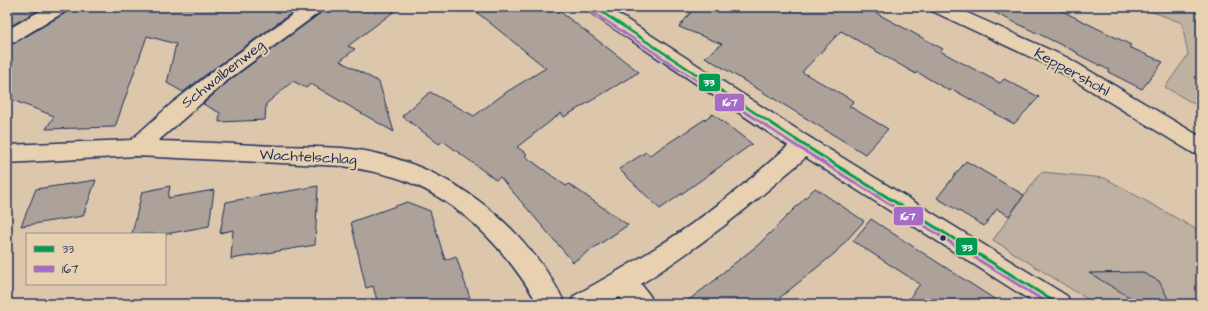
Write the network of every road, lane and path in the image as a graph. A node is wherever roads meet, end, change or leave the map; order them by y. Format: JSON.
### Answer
{"nodes":[{"id":1,"x":60,"y":7,"type":"edge"},
{"id":2,"x":316,"y":7,"type":"edge"},
{"id":3,"x":594,"y":7,"type":"edge"},
{"id":4,"x":938,"y":7,"type":"edge"},
{"id":5,"x":7,"y":38,"type":"edge"},
{"id":6,"x":804,"y":145,"type":"junction"},
{"id":7,"x":136,"y":148,"type":"junction"},
{"id":8,"x":1201,"y":148,"type":"edge"},
{"id":9,"x":7,"y":154,"type":"edge"},
{"id":10,"x":624,"y":282,"type":"junction"},
{"id":11,"x":552,"y":304,"type":"edge"},
{"id":12,"x":583,"y":304,"type":"edge"},
{"id":13,"x":641,"y":304,"type":"edge"},
{"id":14,"x":1058,"y":304,"type":"edge"}],
"edges":[{"from":1,"to":5,"type":"street"},
{"from":2,"to":7,"type":"street","name":"Schwalbenweg"},
{"from":3,"to":6,"type":"street"},
{"from":4,"to":8,"type":"street","name":"Keppershohl"},
{"from":6,"to":10,"type":"street"},
{"from":6,"to":14,"type":"street"},
{"from":7,"to":9,"type":"street","name":"Wachtelschlag"},
{"from":7,"to":11,"type":"street","name":"Wachtelschlag"},
{"from":10,"to":12,"type":"street"},
{"from":10,"to":13,"type":"street"}]}
